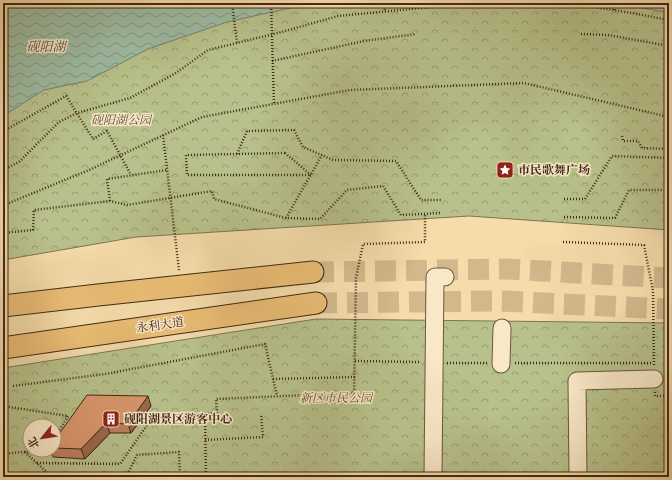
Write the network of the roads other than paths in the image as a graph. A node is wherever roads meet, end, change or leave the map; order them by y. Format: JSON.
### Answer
{"nodes":[{"id":1,"x":313,"y":272,"type":"tunnel mouth"},
{"id":2,"x":444,"y":277,"type":"dead end"},
{"id":3,"x":316,"y":303,"type":"tunnel mouth"},
{"id":4,"x":3,"y":306,"type":"edge"},
{"id":5,"x":502,"y":328,"type":"dead end"},
{"id":6,"x":5,"y":349,"type":"edge"},
{"id":7,"x":501,"y":364,"type":"dead end"},
{"id":8,"x":654,"y":379,"type":"road end"},
{"id":9,"x":433,"y":477,"type":"edge"},
{"id":10,"x":578,"y":477,"type":"edge"}],
"edges":[{"from":1,"to":4,"type":"main road"},
{"from":2,"to":9,"type":"street"},
{"from":3,"to":6,"type":"main road","name":"永利大道"},
{"from":5,"to":7,"type":"street"},
{"from":8,"to":10,"type":"street"}]}
